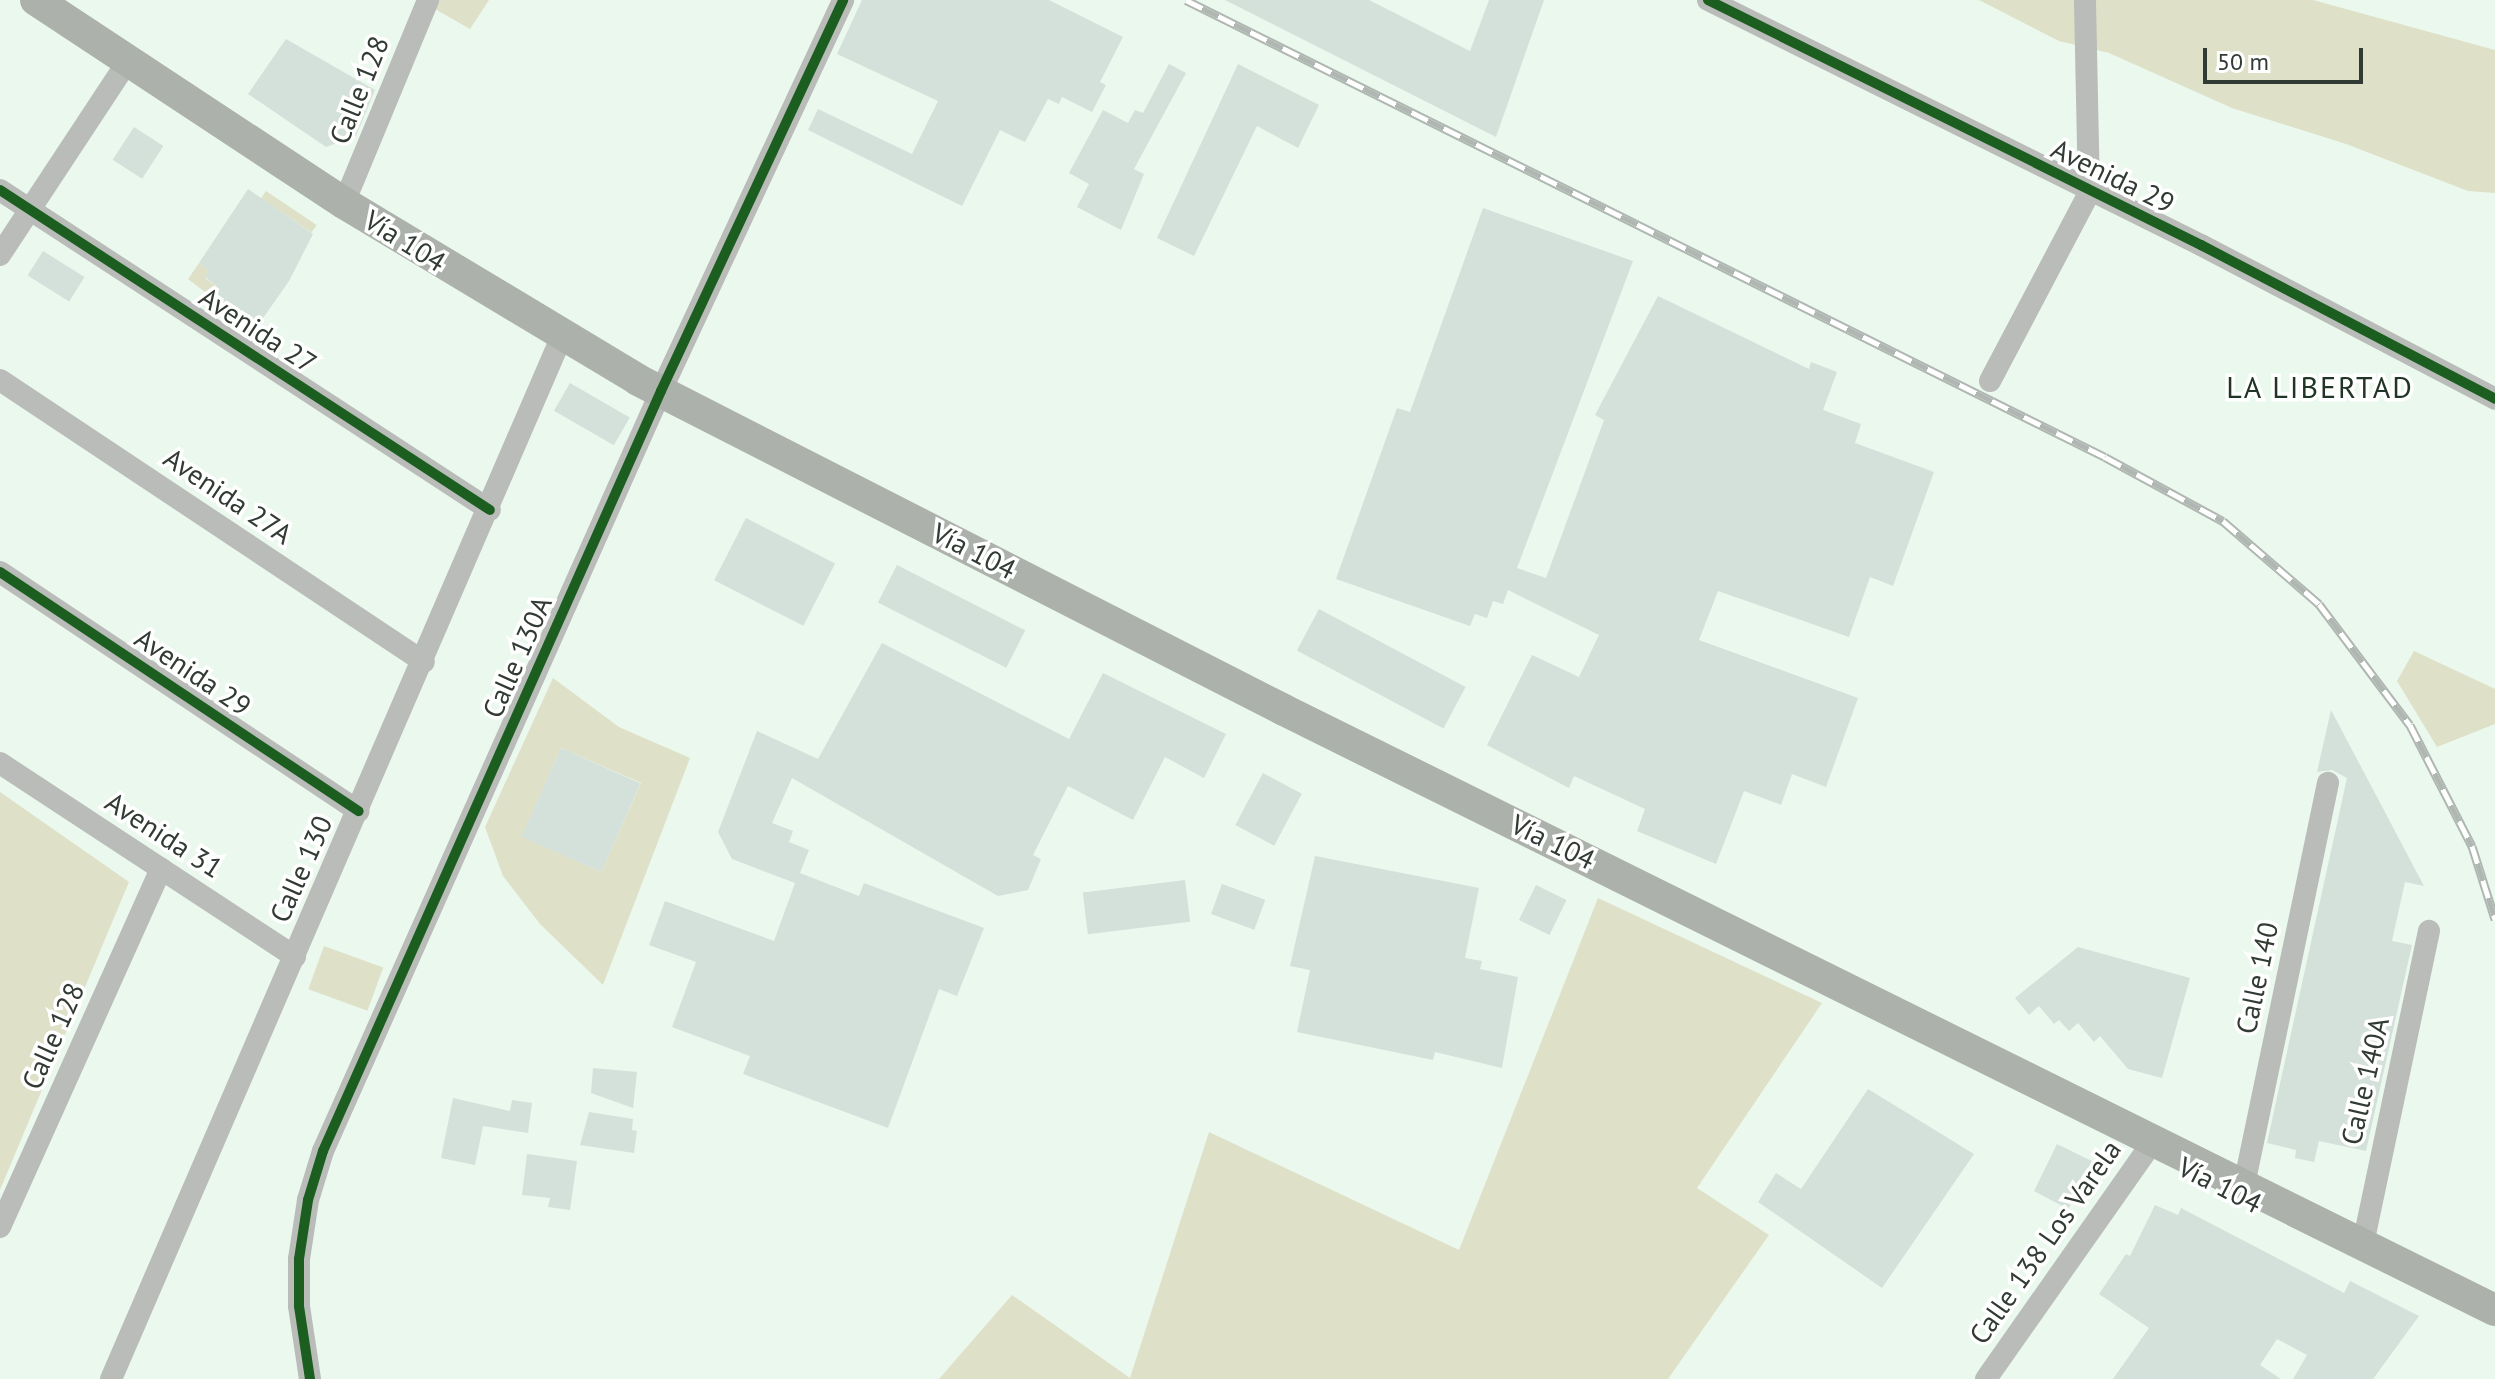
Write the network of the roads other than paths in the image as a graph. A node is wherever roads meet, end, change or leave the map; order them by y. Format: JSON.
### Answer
{"nodes":[{"id":1,"x":36,"y":0,"type":"edge"},
{"id":2,"x":428,"y":0,"type":"edge"},
{"id":3,"x":843,"y":0,"type":"edge"},
{"id":4,"x":1708,"y":0,"type":"edge"},
{"id":5,"x":2085,"y":0,"type":"edge"},
{"id":6,"x":128,"y":61,"type":"junction"},
{"id":7,"x":0,"y":190,"type":"edge"},
{"id":8,"x":2089,"y":193,"type":"junction"},
{"id":9,"x":344,"y":203,"type":"junction"},
{"id":10,"x":30,"y":210,"type":"junction"},
{"id":11,"x":0,"y":255,"type":"edge"},
{"id":12,"x":561,"y":338,"type":"junction"},
{"id":13,"x":0,"y":380,"type":"edge"},
{"id":14,"x":1990,"y":381,"type":"dead end"},
{"id":15,"x":661,"y":391,"type":"junction"},
{"id":16,"x":2495,"y":399,"type":"edge"},
{"id":17,"x":490,"y":510,"type":"junction"},
{"id":18,"x":0,"y":572,"type":"edge"},
{"id":19,"x":424,"y":662,"type":"junction"},
{"id":20,"x":0,"y":763,"type":"edge"},
{"id":21,"x":2328,"y":783,"type":"dead end"},
{"id":22,"x":359,"y":811,"type":"junction"},
{"id":23,"x":161,"y":869,"type":"junction"},
{"id":24,"x":2429,"y":931,"type":"dead end"},
{"id":25,"x":295,"y":957,"type":"junction"},
{"id":26,"x":2151,"y":1144,"type":"junction"},
{"id":27,"x":2244,"y":1185,"type":"junction"},
{"id":28,"x":0,"y":1227,"type":"edge"},
{"id":29,"x":2363,"y":1244,"type":"junction"},
{"id":30,"x":2495,"y":1310,"type":"edge"},
{"id":31,"x":2495,"y":1328,"type":"edge"},
{"id":32,"x":111,"y":1379,"type":"edge"},
{"id":33,"x":310,"y":1379,"type":"edge"},
{"id":34,"x":1986,"y":1379,"type":"edge"}],
"edges":[{"from":1,"to":6,"type":"main road","name":"Vía 104"},
{"from":2,"to":9,"type":"street","name":"Calle 128"},
{"from":3,"to":15,"type":"street","name":"Calle 130A"},
{"from":4,"to":8,"type":"street","name":"Avenida 29"},
{"from":5,"to":8,"type":"street"},
{"from":6,"to":9,"type":"main road","name":"Vía 104"},
{"from":6,"to":10,"type":"street"},
{"from":7,"to":10,"type":"street","name":"Avenida 27"},
{"from":8,"to":14,"type":"street"},
{"from":8,"to":16,"type":"street","name":"Avenida 29"},
{"from":9,"to":12,"type":"main road","name":"Vía 104"},
{"from":10,"to":11,"type":"street"},
{"from":10,"to":17,"type":"street","name":"Avenida 27"},
{"from":12,"to":15,"type":"main road","name":"Vía 104"},
{"from":12,"to":17,"type":"street","name":"Calle 130"},
{"from":13,"to":19,"type":"street","name":"Avenida 27A"},
{"from":15,"to":26,"type":"main road","name":"Vía 104"},
{"from":15,"to":33,"type":"street","name":"Calle 130A"},
{"from":17,"to":19,"type":"street","name":"Calle 130"},
{"from":18,"to":22,"type":"street","name":"Avenida 29"},
{"from":19,"to":22,"type":"street","name":"Calle 130"},
{"from":20,"to":23,"type":"street","name":"Avenida 31"},
{"from":21,"to":27,"type":"street","name":"Calle 140"},
{"from":22,"to":25,"type":"street","name":"Calle 130"},
{"from":23,"to":25,"type":"street","name":"Avenida 31"},
{"from":23,"to":28,"type":"street","name":"Calle 128"},
{"from":24,"to":29,"type":"street","name":"Calle 140A"},
{"from":25,"to":32,"type":"street","name":"Calle 130"},
{"from":26,"to":27,"type":"main road","name":"Vía 104"},
{"from":26,"to":31,"type":"main road","name":"Vía 104"},
{"from":26,"to":34,"type":"street","name":"Calle 138 Los Varela"},
{"from":27,"to":29,"type":"main road","name":"Vía 104"},
{"from":29,"to":30,"type":"main road","name":"Vía 104"}]}
